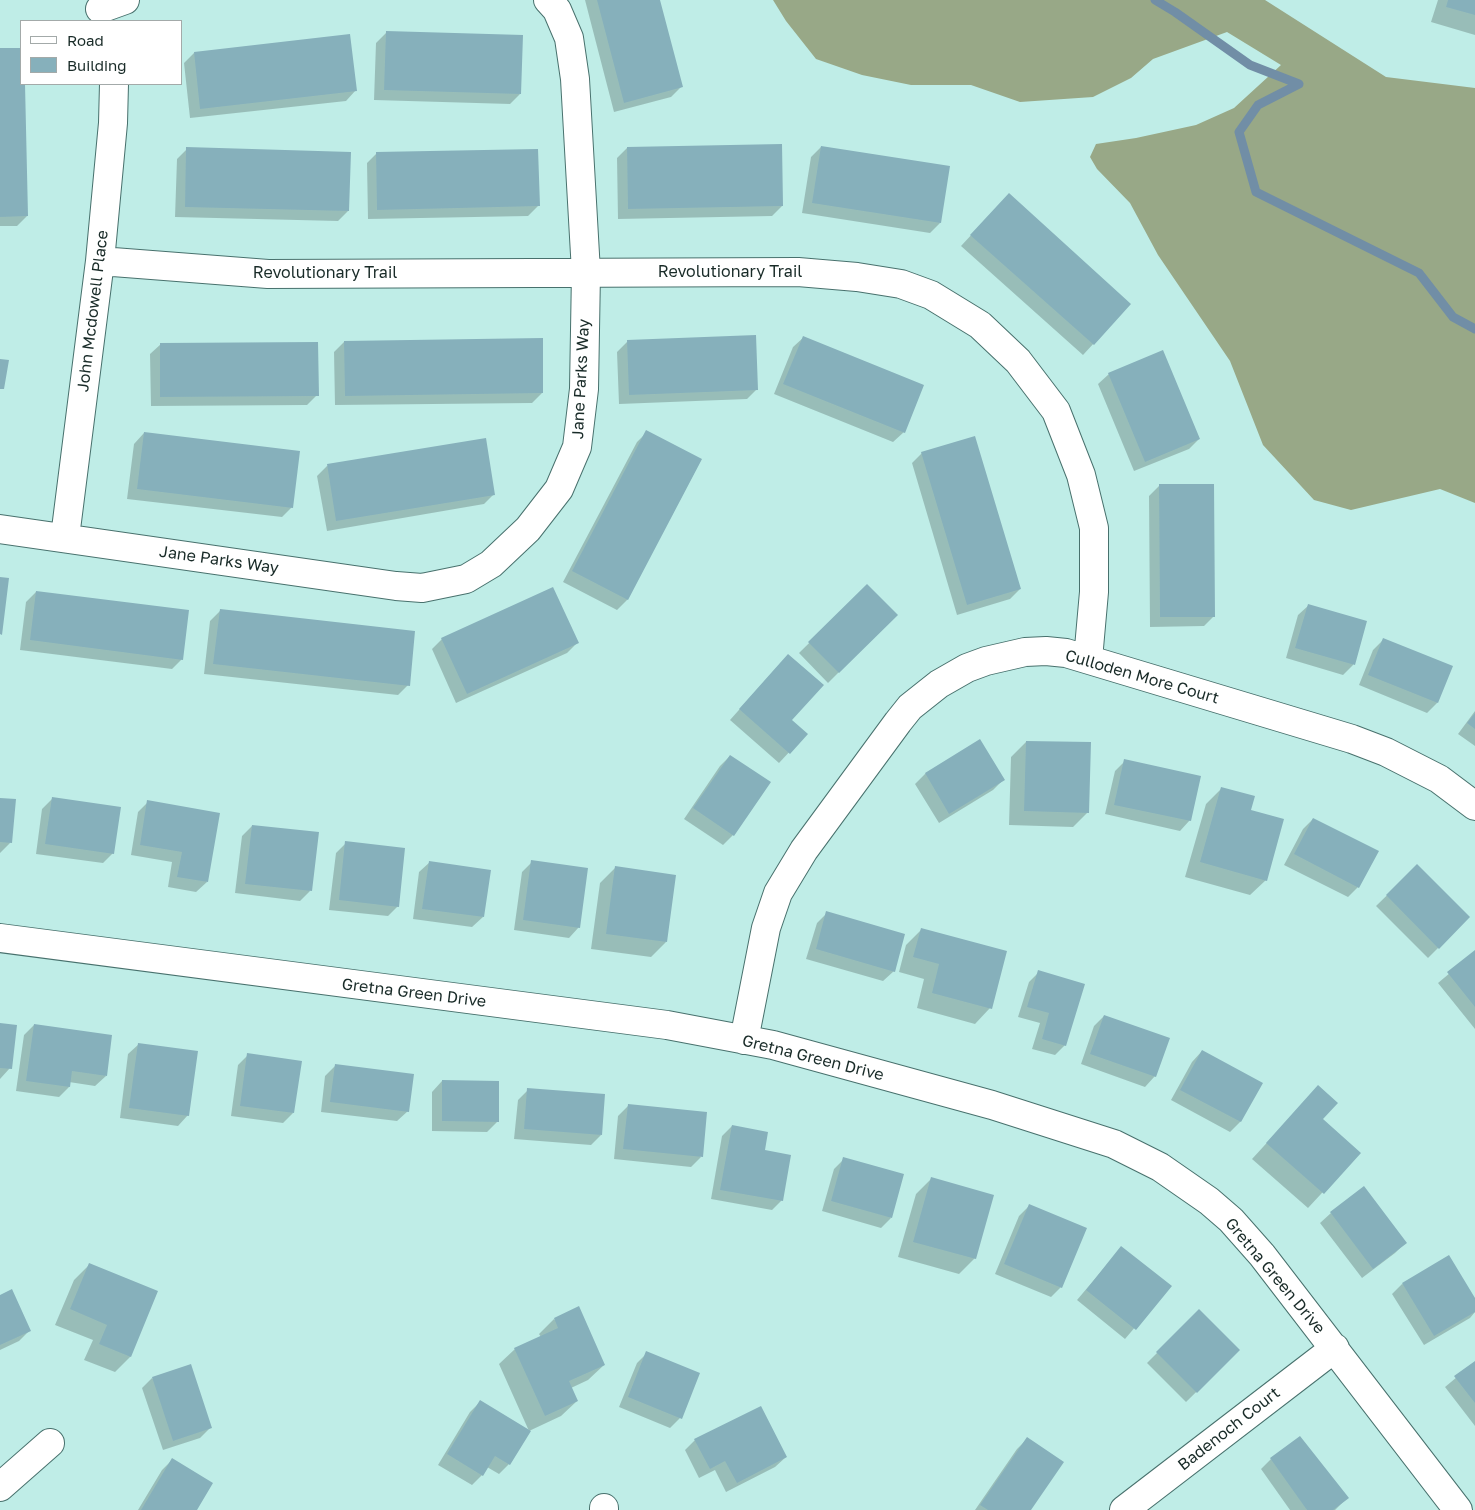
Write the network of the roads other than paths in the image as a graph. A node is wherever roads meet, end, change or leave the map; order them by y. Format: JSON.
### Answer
{"nodes":[{"id":1,"x":548,"y":0,"type":"edge"},
{"id":2,"x":114,"y":85,"type":"edge"},
{"id":3,"x":100,"y":261,"type":"junction"},
{"id":4,"x":586,"y":272,"type":"junction"},
{"id":5,"x":0,"y":529,"type":"edge"},
{"id":6,"x":65,"y":537,"type":"junction"},
{"id":7,"x":1088,"y":659,"type":"junction"},
{"id":8,"x":1475,"y":806,"type":"edge"},
{"id":9,"x":0,"y":938,"type":"edge"},
{"id":10,"x":744,"y":1040,"type":"junction"},
{"id":11,"x":1335,"y":1348,"type":"junction"},
{"id":12,"x":50,"y":1443,"type":"dead end"},
{"id":13,"x":0,"y":1487,"type":"edge"},
{"id":14,"x":1124,"y":1510,"type":"edge"},
{"id":15,"x":1458,"y":1510,"type":"edge"}],
"edges":[{"from":1,"to":4,"type":"street","name":"Jane Parks Way"},
{"from":2,"to":3,"type":"street","name":"John Mcdowell Place"},
{"from":3,"to":4,"type":"street","name":"Revolutionary Trail"},
{"from":3,"to":6,"type":"street","name":"John Mcdowell Place"},
{"from":4,"to":6,"type":"street","name":"Jane Parks Way"},
{"from":4,"to":7,"type":"street","name":"Revolutionary Trail"},
{"from":5,"to":6,"type":"street","name":"Jane Parks Way"},
{"from":7,"to":8,"type":"street","name":"Culloden More Court"},
{"from":7,"to":10,"type":"street","name":"Culloden More Court"},
{"from":9,"to":10,"type":"street","name":"Gretna Green Drive"},
{"from":10,"to":11,"type":"street","name":"Gretna Green Drive"},
{"from":11,"to":14,"type":"street","name":"Badenoch Court"},
{"from":11,"to":15,"type":"street","name":"Gretna Green Drive"},
{"from":12,"to":13,"type":"street"}]}
